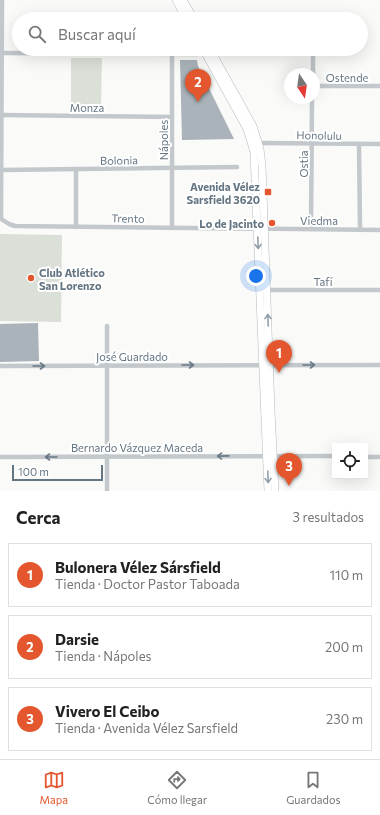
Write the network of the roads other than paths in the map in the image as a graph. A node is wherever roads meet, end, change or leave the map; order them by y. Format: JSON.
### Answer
{"nodes":[{"id":1,"x":2,"y":0,"type":"edge"},
{"id":2,"x":176,"y":0,"type":"edge"},
{"id":3,"x":183,"y":0,"type":"edge"},
{"id":4,"x":182,"y":12,"type":"edge"},
{"id":5,"x":190,"y":12,"type":"edge"},
{"id":6,"x":1,"y":26,"type":"edge"},
{"id":7,"x":2,"y":53,"type":"junction"},
{"id":8,"x":12,"y":53,"type":"edge"},
{"id":9,"x":172,"y":56,"type":"edge"},
{"id":10,"x":210,"y":56,"type":"edge"},
{"id":11,"x":211,"y":56,"type":"edge"},
{"id":12,"x":313,"y":56,"type":"dead end"},
{"id":13,"x":312,"y":68,"type":"edge"},
{"id":14,"x":1,"y":86,"type":"edge"},
{"id":15,"x":320,"y":86,"type":"edge"},
{"id":16,"x":380,"y":86,"type":"edge"},
{"id":17,"x":312,"y":104,"type":"edge"},
{"id":18,"x":1,"y":115,"type":"junction"},
{"id":19,"x":172,"y":117,"type":"junction"},
{"id":20,"x":0,"y":138,"type":"edge"},
{"id":21,"x":259,"y":143,"type":"junction"},
{"id":22,"x":312,"y":144,"type":"junction"},
{"id":23,"x":359,"y":144,"type":"junction"},
{"id":24,"x":380,"y":144,"type":"edge"},
{"id":25,"x":238,"y":167,"type":"dead end"},
{"id":26,"x":172,"y":168,"type":"junction"},
{"id":27,"x":76,"y":169,"type":"junction"},
{"id":28,"x":1,"y":170,"type":"edge"},
{"id":29,"x":0,"y":218,"type":"edge"},
{"id":30,"x":76,"y":226,"type":"junction"},
{"id":31,"x":172,"y":227,"type":"junction"},
{"id":32,"x":260,"y":229,"type":"junction"},
{"id":33,"x":311,"y":229,"type":"junction"},
{"id":34,"x":360,"y":229,"type":"junction"},
{"id":35,"x":380,"y":230,"type":"edge"},
{"id":36,"x":266,"y":290,"type":"junction"},
{"id":37,"x":380,"y":290,"type":"edge"},
{"id":38,"x":107,"y":326,"type":"dead end"},
{"id":39,"x":266,"y":365,"type":"junction"},
{"id":40,"x":380,"y":365,"type":"edge"},
{"id":41,"x":0,"y":366,"type":"edge"},
{"id":42,"x":107,"y":366,"type":"junction"},
{"id":43,"x":270,"y":455,"type":"junction"},
{"id":44,"x":332,"y":456,"type":"edge"},
{"id":45,"x":0,"y":457,"type":"edge"},
{"id":46,"x":107,"y":457,"type":"junction"},
{"id":47,"x":368,"y":457,"type":"edge"},
{"id":48,"x":380,"y":457,"type":"edge"},
{"id":49,"x":107,"y":491,"type":"edge"},
{"id":50,"x":268,"y":491,"type":"edge"},
{"id":51,"x":276,"y":491,"type":"edge"}],
"edges":[{"from":1,"to":6,"type":"street"},
{"from":2,"to":4,"type":"main road"},
{"from":3,"to":5,"type":"main road"},
{"from":6,"to":7,"type":"street"},
{"from":7,"to":8,"type":"street"},
{"from":7,"to":14,"type":"street"},
{"from":9,"to":19,"type":"street","name":"Nápoles"},
{"from":10,"to":32,"type":"main road"},
{"from":11,"to":21,"type":"main road"},
{"from":12,"to":13,"type":"street"},
{"from":14,"to":18,"type":"street"},
{"from":15,"to":16,"type":"street","name":"Ostende"},
{"from":17,"to":22,"type":"street","name":"Ostia"},
{"from":18,"to":19,"type":"street","name":"Monza"},
{"from":18,"to":20,"type":"street"},
{"from":19,"to":26,"type":"street","name":"Nápoles"},
{"from":20,"to":28,"type":"street"},
{"from":21,"to":22,"type":"street","name":"Honolulu"},
{"from":21,"to":32,"type":"main road"},
{"from":22,"to":23,"type":"street","name":"Honolulu"},
{"from":22,"to":33,"type":"street","name":"Ostia"},
{"from":23,"to":24,"type":"street","name":"Honolulu"},
{"from":23,"to":34,"type":"street"},
{"from":25,"to":26,"type":"street","name":"Bolonia"},
{"from":26,"to":27,"type":"street","name":"Bolonia"},
{"from":26,"to":31,"type":"street","name":"Nápoles"},
{"from":27,"to":28,"type":"street","name":"Bolonia"},
{"from":27,"to":30,"type":"street"},
{"from":28,"to":29,"type":"street"},
{"from":29,"to":30,"type":"street","name":"Trento"},
{"from":30,"to":31,"type":"street","name":"Trento"},
{"from":31,"to":32,"type":"street","name":"Trento"},
{"from":32,"to":33,"type":"street","name":"Viedma"},
{"from":32,"to":36,"type":"main road"},
{"from":32,"to":39,"type":"main road","one_way":true},
{"from":33,"to":34,"type":"street","name":"Viedma"},
{"from":34,"to":35,"type":"street","name":"Viedma"},
{"from":36,"to":37,"type":"street","name":"Tafí"},
{"from":39,"to":36,"type":"main road","one_way":true},
{"from":38,"to":42,"type":"street"},
{"from":39,"to":40,"type":"street","name":"José Guardado","one_way":true},
{"from":42,"to":39,"type":"street","name":"José Guardado","one_way":true},
{"from":39,"to":43,"type":"main road"},
{"from":41,"to":42,"type":"street","name":"José Guardado","one_way":true},
{"from":42,"to":46,"type":"street"},
{"from":43,"to":44,"type":"street","name":"Bernardo Vázquez Maceda"},
{"from":43,"to":46,"type":"street","name":"Bernardo Vázquez Maceda","one_way":true},
{"from":43,"to":50,"type":"main road","one_way":true},
{"from":43,"to":51,"type":"main road"},
{"from":46,"to":45,"type":"street","name":"Bernardo Vázquez Maceda","one_way":true},
{"from":46,"to":49,"type":"street"},
{"from":47,"to":48,"type":"street"}]}
